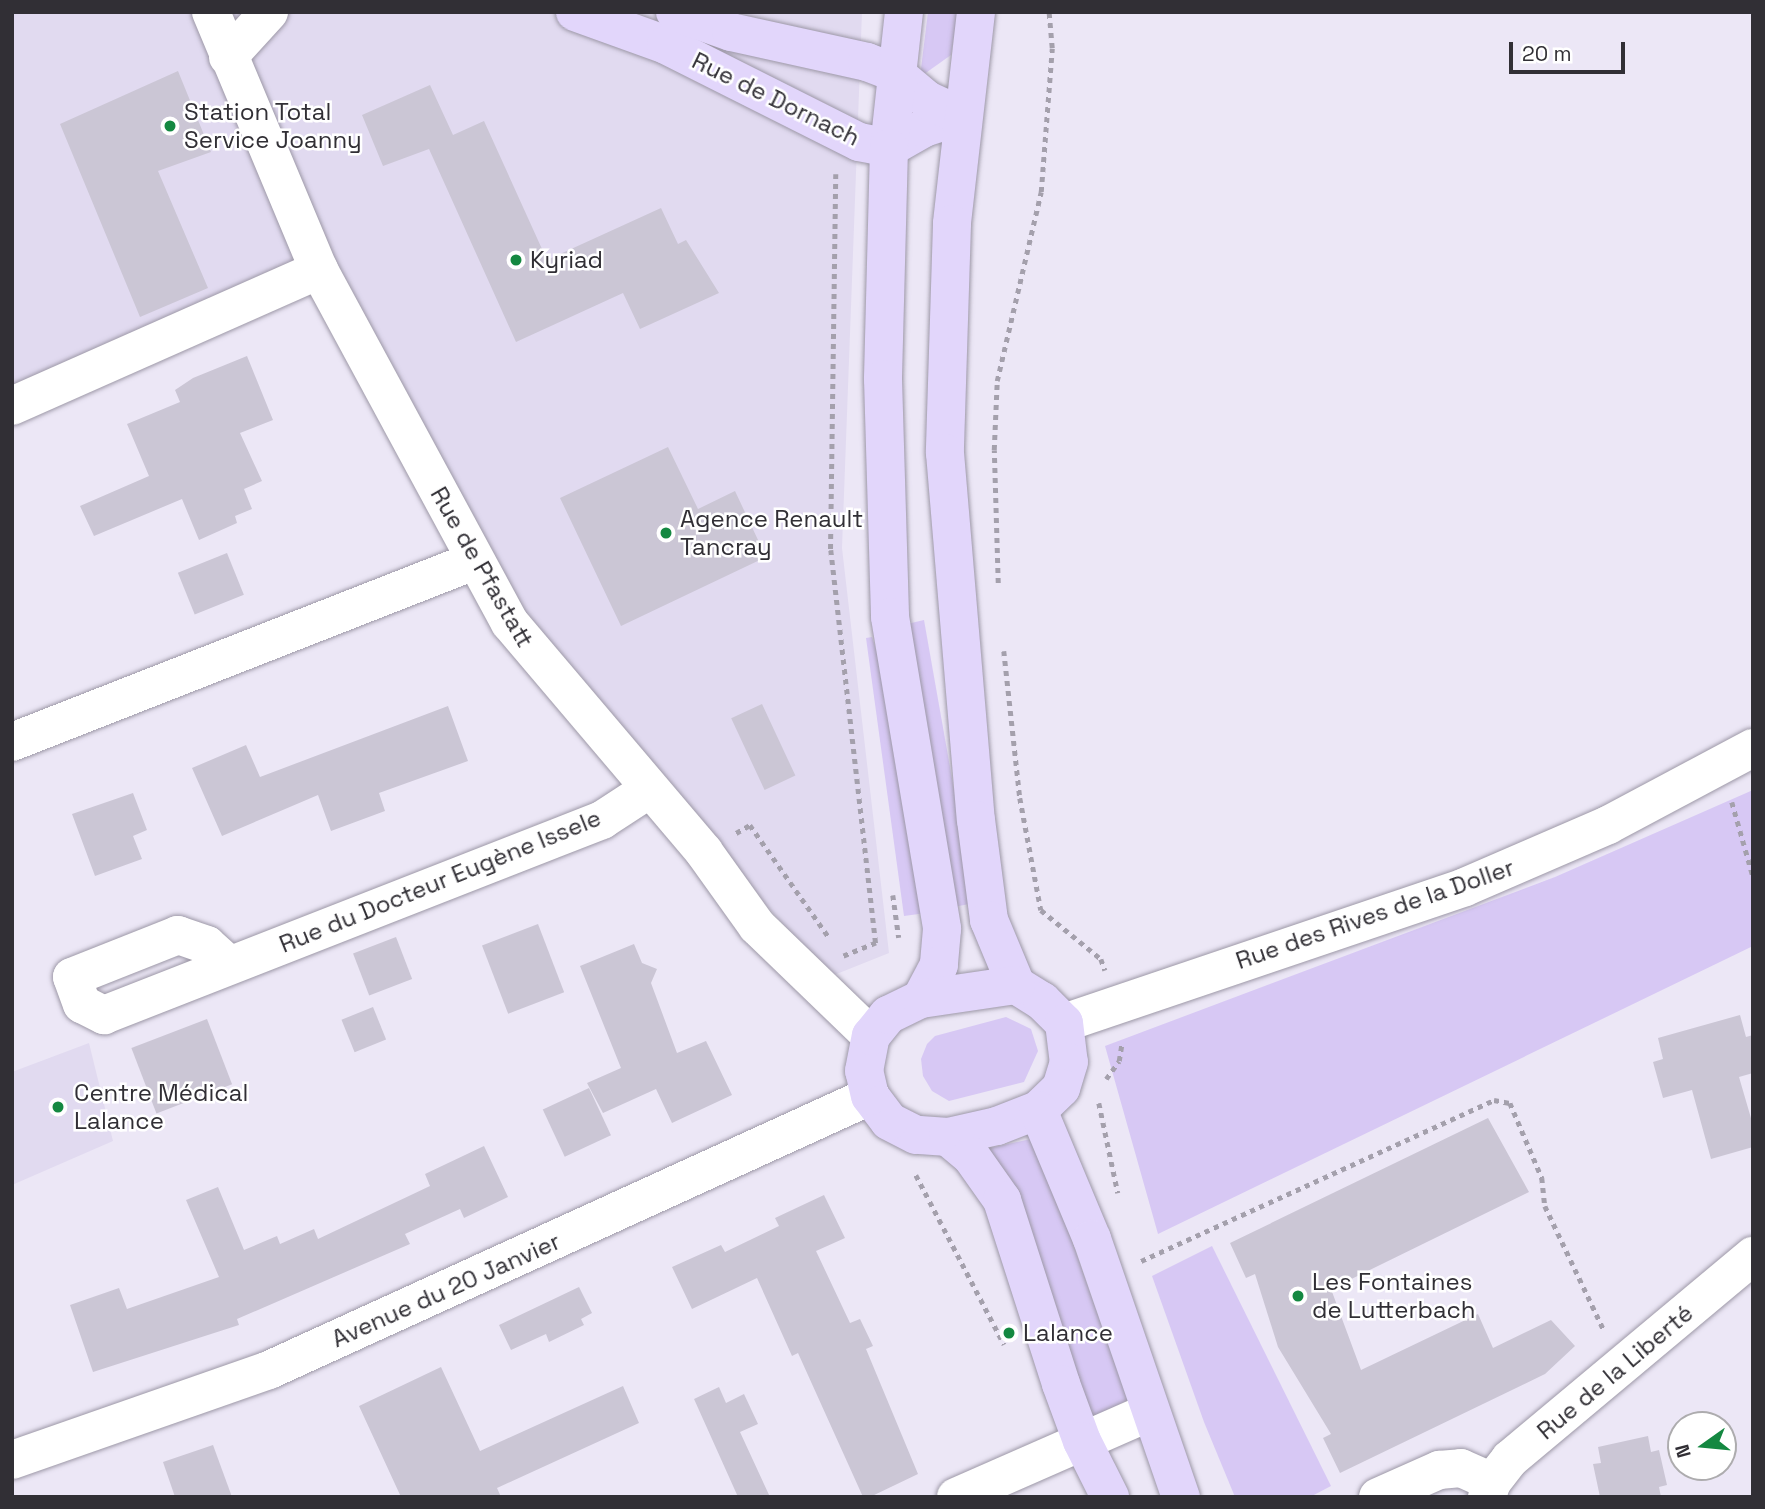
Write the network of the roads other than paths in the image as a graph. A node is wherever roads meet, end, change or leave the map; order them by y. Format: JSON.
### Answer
{"nodes":[{"id":1,"x":211,"y":12,"type":"edge"},
{"id":2,"x":269,"y":12,"type":"edge"},
{"id":3,"x":575,"y":12,"type":"edge"},
{"id":4,"x":675,"y":12,"type":"edge"},
{"id":5,"x":904,"y":12,"type":"edge"},
{"id":6,"x":976,"y":12,"type":"edge"},
{"id":7,"x":228,"y":57,"type":"junction"},
{"id":8,"x":895,"y":74,"type":"junction"},
{"id":9,"x":962,"y":116,"type":"junction"},
{"id":10,"x":889,"y":148,"type":"junction"},
{"id":11,"x":319,"y":270,"type":"junction"},
{"id":12,"x":12,"y":407,"type":"edge"},
{"id":13,"x":475,"y":561,"type":"junction"},
{"id":14,"x":12,"y":742,"type":"edge"},
{"id":15,"x":1753,"y":748,"type":"edge"},
{"id":16,"x":648,"y":790,"type":"junction"},
{"id":17,"x":228,"y":964,"type":"dead end"},
{"id":18,"x":1016,"y":985,"type":"junction"},
{"id":19,"x":921,"y":999,"type":"junction"},
{"id":20,"x":1064,"y":1023,"type":"junction"},
{"id":21,"x":870,"y":1036,"type":"junction"},
{"id":22,"x":879,"y":1108,"type":"junction"},
{"id":23,"x":1038,"y":1110,"type":"junction"},
{"id":24,"x":948,"y":1137,"type":"junction"},
{"id":25,"x":1753,"y":1256,"type":"edge"},
{"id":26,"x":1150,"y":1412,"type":"junction"},
{"id":27,"x":1082,"y":1441,"type":"junction"},
{"id":28,"x":12,"y":1460,"type":"edge"},
{"id":29,"x":1489,"y":1489,"type":"edge"},
{"id":30,"x":956,"y":1497,"type":"edge"},
{"id":31,"x":1110,"y":1497,"type":"edge"},
{"id":32,"x":1181,"y":1497,"type":"edge"},
{"id":33,"x":1378,"y":1497,"type":"edge"}],
"edges":[{"from":1,"to":7,"type":"street","name":"Rue de Pfastatt"},
{"from":2,"to":7,"type":"street"},
{"from":3,"to":10,"type":"main road","name":"Rue de Dornach"},
{"from":4,"to":8,"type":"main road","name":"Rue de Dornach"},
{"from":5,"to":8,"type":"main road"},
{"from":6,"to":9,"type":"main road"},
{"from":7,"to":11,"type":"street","name":"Rue de Pfastatt"},
{"from":8,"to":9,"type":"main road","name":"Rue de Dornach"},
{"from":8,"to":10,"type":"main road"},
{"from":9,"to":10,"type":"main road","name":"Rue de Dornach"},
{"from":9,"to":18,"type":"main road"},
{"from":10,"to":19,"type":"main road"},
{"from":11,"to":12,"type":"street"},
{"from":11,"to":13,"type":"street","name":"Rue de Pfastatt"},
{"from":13,"to":14,"type":"street"},
{"from":13,"to":16,"type":"street","name":"Rue de Pfastatt"},
{"from":15,"to":20,"type":"street","name":"Rue des Rives de la Doller"},
{"from":16,"to":17,"type":"street","name":"Rue du Docteur Eugène Issele"},
{"from":16,"to":21,"type":"street","name":"Rue de Pfastatt"},
{"from":18,"to":19,"type":"main road"},
{"from":18,"to":20,"type":"main road"},
{"from":19,"to":21,"type":"main road"},
{"from":20,"to":23,"type":"main road"},
{"from":21,"to":22,"type":"main road"},
{"from":22,"to":24,"type":"main road"},
{"from":22,"to":28,"type":"street","name":"Avenue du 20 Janvier"},
{"from":23,"to":24,"type":"main road"},
{"from":23,"to":26,"type":"main road"},
{"from":24,"to":27,"type":"main road"},
{"from":25,"to":29,"type":"street","name":"Rue de la Liberté"},
{"from":26,"to":27,"type":"street"},
{"from":26,"to":32,"type":"main road"},
{"from":27,"to":30,"type":"street"},
{"from":27,"to":31,"type":"main road"},
{"from":29,"to":33,"type":"street"}]}
